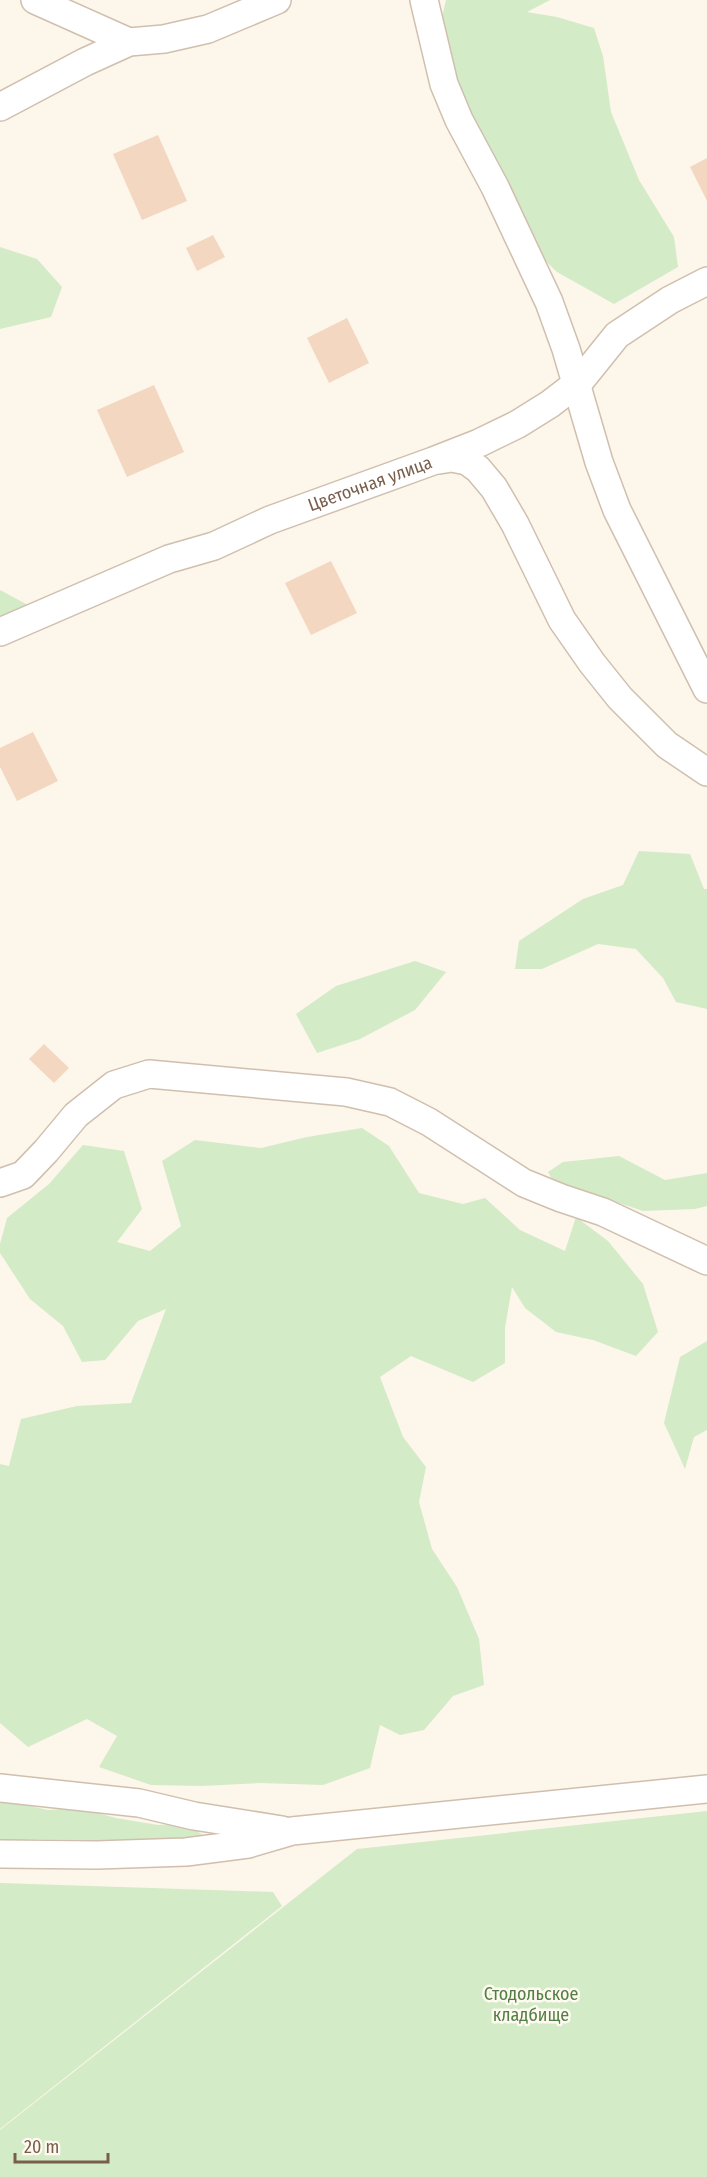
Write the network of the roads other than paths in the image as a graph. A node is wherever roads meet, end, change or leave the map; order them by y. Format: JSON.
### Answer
{"nodes":[{"id":1,"x":35,"y":0,"type":"edge"},
{"id":2,"x":442,"y":0,"type":"edge"},
{"id":3,"x":263,"y":3,"type":"edge"},
{"id":4,"x":428,"y":13,"type":"edge"},
{"id":5,"x":129,"y":42,"type":"junction"},
{"id":6,"x":0,"y":107,"type":"edge"},
{"id":7,"x":707,"y":281,"type":"edge"},
{"id":8,"x":575,"y":384,"type":"junction"},
{"id":9,"x":433,"y":461,"type":"junction"},
{"id":10,"x":0,"y":632,"type":"edge"},
{"id":11,"x":707,"y":689,"type":"edge"},
{"id":12,"x":707,"y":772,"type":"edge"},
{"id":13,"x":0,"y":1183,"type":"edge"},
{"id":14,"x":707,"y":1261,"type":"edge"},
{"id":15,"x":0,"y":1788,"type":"edge"},
{"id":16,"x":707,"y":1789,"type":"edge"},
{"id":17,"x":292,"y":1831,"type":"junction"},
{"id":18,"x":0,"y":1854,"type":"edge"}],
"edges":[{"from":1,"to":5,"type":"street"},
{"from":2,"to":4,"type":"street"},
{"from":3,"to":5,"type":"street"},
{"from":4,"to":8,"type":"street"},
{"from":5,"to":6,"type":"street"},
{"from":7,"to":8,"type":"street","name":"Цветочная улица"},
{"from":8,"to":9,"type":"street","name":"Цветочная улица"},
{"from":8,"to":11,"type":"street"},
{"from":9,"to":10,"type":"street","name":"Цветочная улица"},
{"from":9,"to":12,"type":"street"},
{"from":13,"to":14,"type":"street"},
{"from":15,"to":17,"type":"street"},
{"from":16,"to":17,"type":"street"},
{"from":17,"to":18,"type":"street"}]}
